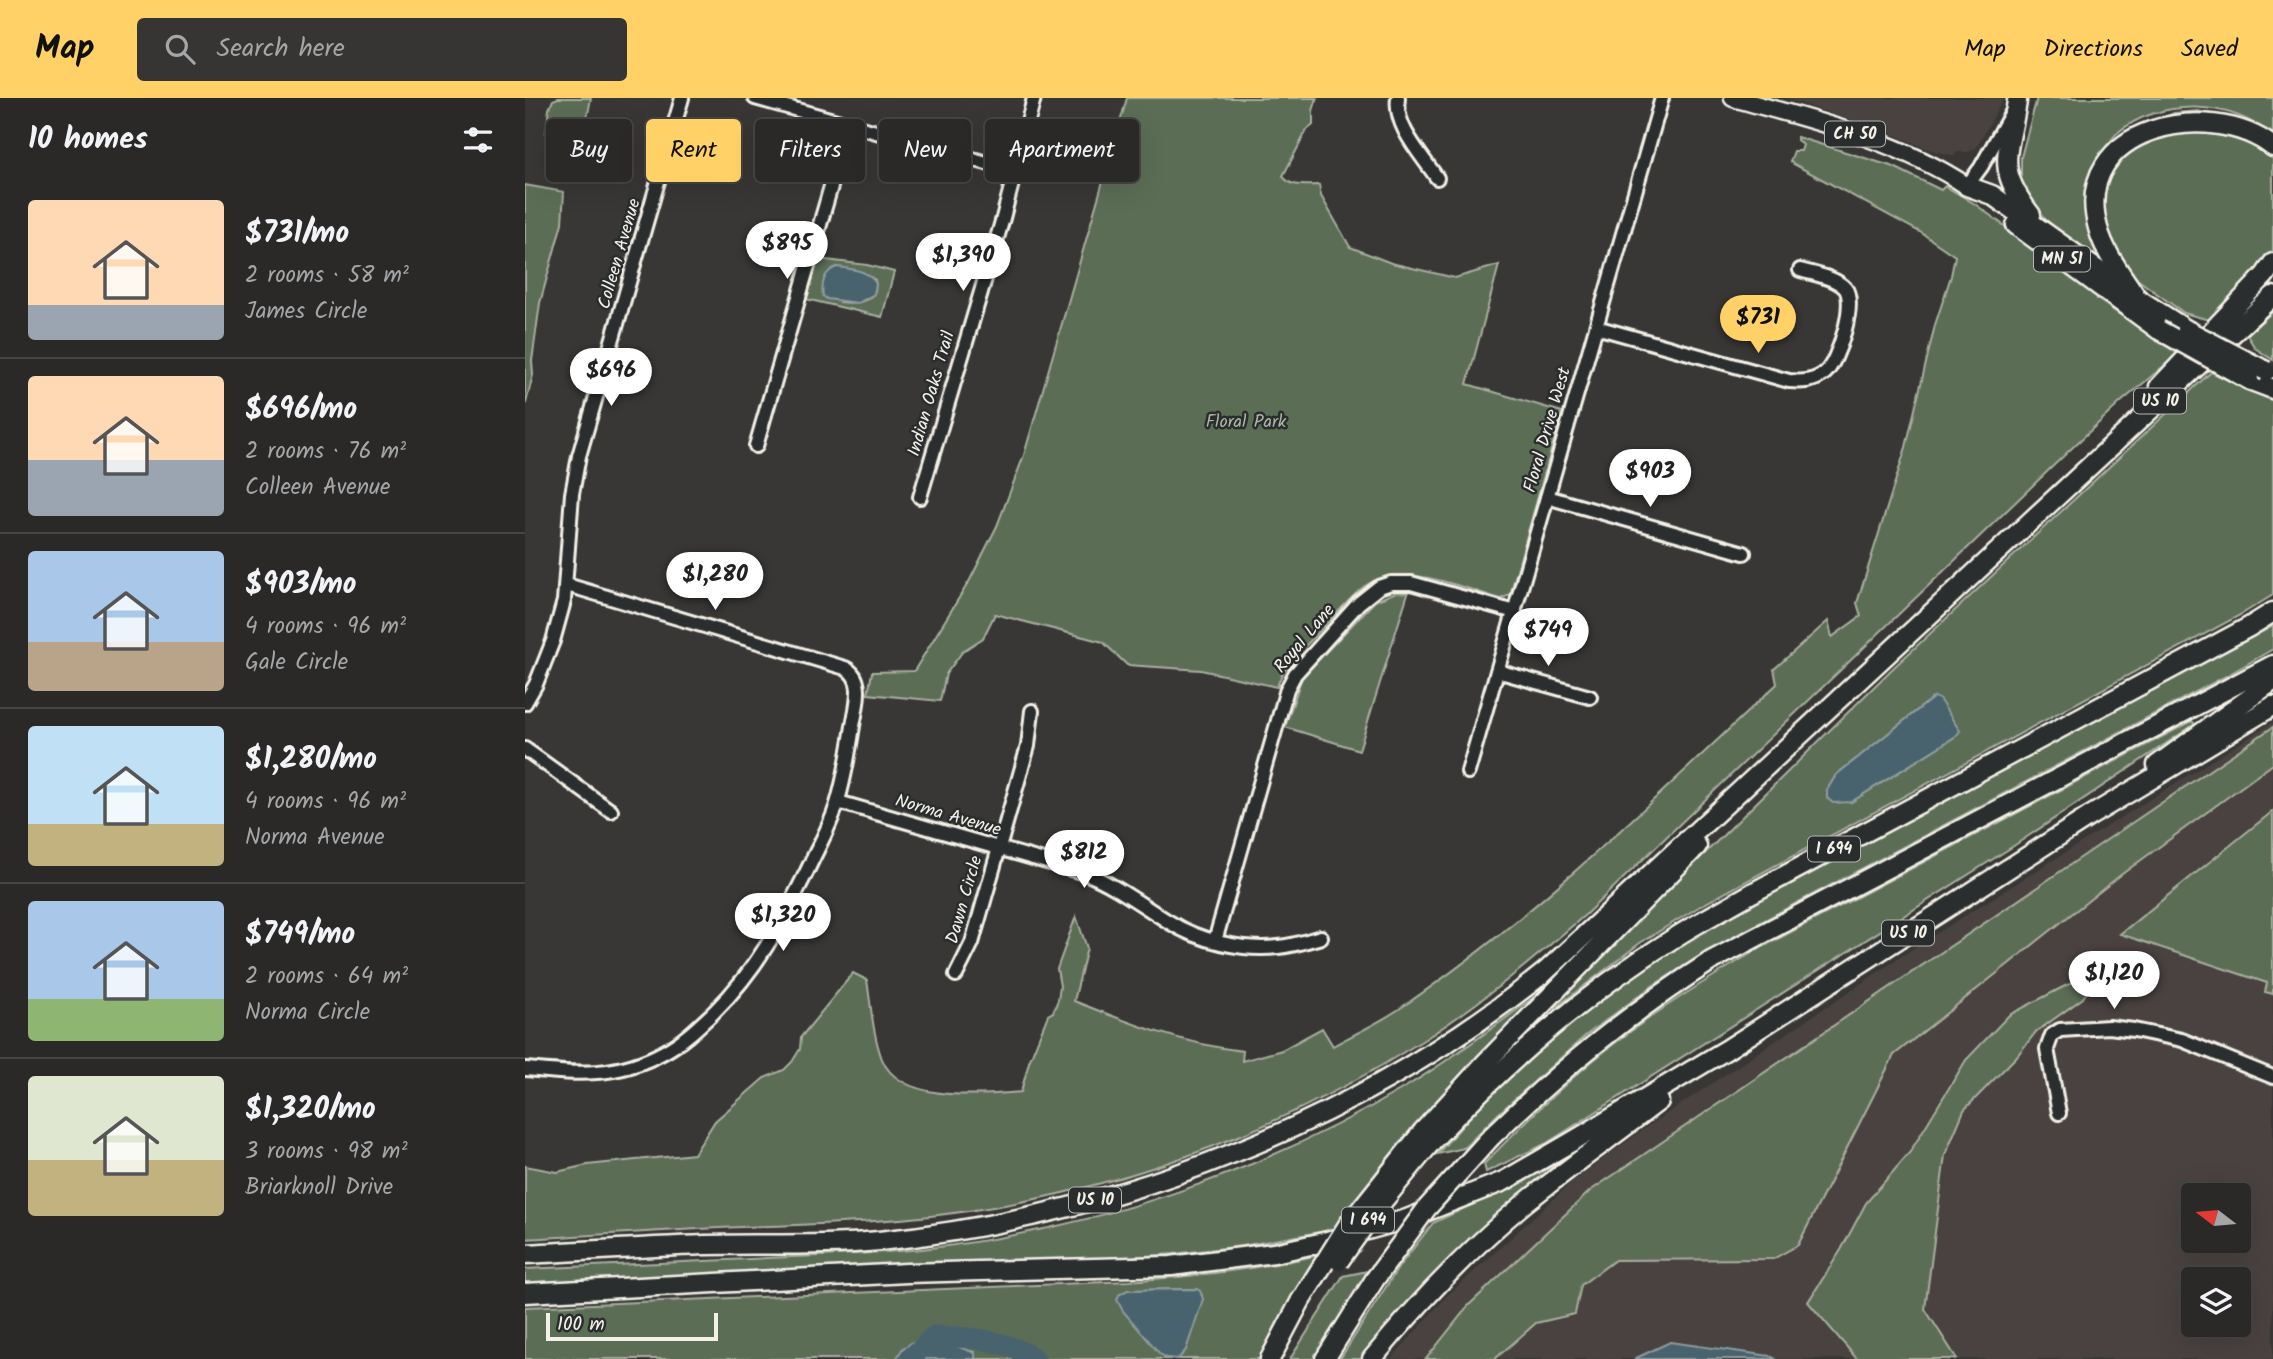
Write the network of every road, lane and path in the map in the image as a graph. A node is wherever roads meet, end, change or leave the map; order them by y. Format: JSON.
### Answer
{"nodes":[{"id":1,"x":682,"y":98,"type":"edge"},
{"id":2,"x":755,"y":98,"type":"edge"},
{"id":3,"x":1034,"y":98,"type":"edge"},
{"id":4,"x":1398,"y":98,"type":"edge"},
{"id":5,"x":1662,"y":98,"type":"edge"},
{"id":6,"x":1733,"y":98,"type":"edge"},
{"id":7,"x":2018,"y":100,"type":"edge"},
{"id":8,"x":2211,"y":107,"type":"dead end"},
{"id":9,"x":2167,"y":109,"type":"dead end"},
{"id":10,"x":831,"y":119,"type":"edge"},
{"id":11,"x":1029,"y":119,"type":"edge"},
{"id":12,"x":865,"y":129,"type":"edge"},
{"id":13,"x":2273,"y":147,"type":"edge"},
{"id":14,"x":985,"y":163,"type":"edge"},
{"id":15,"x":1437,"y":178,"type":"dead end"},
{"id":16,"x":832,"y":182,"type":"edge"},
{"id":17,"x":1012,"y":182,"type":"edge"},
{"id":18,"x":1967,"y":186,"type":"junction"},
{"id":19,"x":2042,"y":229,"type":"junction"},
{"id":20,"x":2273,"y":263,"type":"edge"},
{"id":21,"x":1800,"y":270,"type":"dead end"},
{"id":22,"x":2273,"y":296,"type":"edge"},
{"id":23,"x":2137,"y":298,"type":"junction"},
{"id":24,"x":1596,"y":327,"type":"junction"},
{"id":25,"x":2269,"y":372,"type":"edge"},
{"id":26,"x":2273,"y":389,"type":"edge"},
{"id":27,"x":756,"y":446,"type":"dead end"},
{"id":28,"x":920,"y":497,"type":"dead end"},
{"id":29,"x":1547,"y":497,"type":"junction"},
{"id":30,"x":2046,"y":506,"type":"junction"},
{"id":31,"x":1744,"y":553,"type":"dead end"},
{"id":32,"x":566,"y":585,"type":"junction"},
{"id":33,"x":1515,"y":612,"type":"junction"},
{"id":34,"x":2273,"y":612,"type":"edge"},
{"id":35,"x":2273,"y":665,"type":"edge"},
{"id":36,"x":1497,"y":671,"type":"junction"},
{"id":37,"x":2273,"y":681,"type":"edge"},
{"id":38,"x":1853,"y":685,"type":"junction"},
{"id":39,"x":1590,"y":697,"type":"dead end"},
{"id":40,"x":525,"y":703,"type":"edge"},
{"id":41,"x":2273,"y":706,"type":"edge"},
{"id":42,"x":1032,"y":711,"type":"dead end"},
{"id":43,"x":525,"y":749,"type":"edge"},
{"id":44,"x":1468,"y":772,"type":"dead end"},
{"id":45,"x":838,"y":802,"type":"junction"},
{"id":46,"x":611,"y":811,"type":"dead end"},
{"id":47,"x":2090,"y":816,"type":"junction"},
{"id":48,"x":998,"y":849,"type":"junction"},
{"id":49,"x":1321,"y":937,"type":"dead end"},
{"id":50,"x":1215,"y":941,"type":"junction"},
{"id":51,"x":956,"y":975,"type":"dead end"},
{"id":52,"x":1725,"y":1050,"type":"junction"},
{"id":53,"x":525,"y":1069,"type":"edge"},
{"id":54,"x":2273,"y":1077,"type":"edge"},
{"id":55,"x":2059,"y":1113,"type":"dead end"},
{"id":56,"x":1428,"y":1135,"type":"junction"},
{"id":57,"x":525,"y":1254,"type":"edge"},
{"id":58,"x":525,"y":1293,"type":"edge"},
{"id":59,"x":1305,"y":1303,"type":"junction"},
{"id":60,"x":1270,"y":1359,"type":"edge"},
{"id":61,"x":1281,"y":1359,"type":"edge"},
{"id":62,"x":1325,"y":1359,"type":"edge"},
{"id":63,"x":1372,"y":1359,"type":"edge"}],
"edges":[{"from":1,"to":32,"type":"street","name":"Colleen Avenue"},
{"from":2,"to":10,"type":"street"},
{"from":3,"to":11,"type":"street","name":"Indian Oaks Trail"},
{"from":4,"to":15,"type":"street"},
{"from":5,"to":24,"type":"street","name":"Floral Drive West"},
{"from":6,"to":18,"type":"main road","number":"CH 50"},
{"from":7,"to":18,"type":"street"},
{"from":7,"to":19,"type":"highway"},
{"from":8,"to":13,"type":"highway"},
{"from":9,"to":23,"type":"highway"},
{"from":12,"to":14,"type":"street"},
{"from":16,"to":27,"type":"street"},
{"from":17,"to":28,"type":"street","name":"Indian Oaks Trail"},
{"from":18,"to":19,"type":"highway","number":"MN 51"},
{"from":18,"to":26,"type":"highway","number":"MN 51","bridge":true},
{"from":19,"to":23,"type":"highway","number":"MN 51"},
{"from":20,"to":30,"type":"highway"},
{"from":21,"to":24,"type":"street"},
{"from":22,"to":30,"type":"highway","number":"US 10"},
{"from":23,"to":25,"type":"highway","number":"MN 51","bridge":true},
{"from":24,"to":29,"type":"street","name":"Floral Drive West"},
{"from":29,"to":31,"type":"street"},
{"from":29,"to":33,"type":"street","name":"Floral Drive West"},
{"from":30,"to":38,"type":"highway","number":"US 10"},
{"from":32,"to":40,"type":"street","name":"Colleen Avenue"},
{"from":32,"to":45,"type":"street"},
{"from":33,"to":36,"type":"street","name":"Floral Drive West"},
{"from":33,"to":50,"type":"street","name":"Royal Lane"},
{"from":34,"to":56,"type":"highway","number":"I 694"},
{"from":35,"to":62,"type":"highway","number":"I 694","bridge":true},
{"from":36,"to":39,"type":"street"},
{"from":36,"to":44,"type":"street","name":"Floral Drive West"},
{"from":37,"to":47,"type":"highway","number":"US 10"},
{"from":38,"to":56,"type":"highway"},
{"from":38,"to":57,"type":"highway","number":"US 10"},
{"from":41,"to":47,"type":"highway"},
{"from":42,"to":48,"type":"street","name":"Dawn Circle"},
{"from":43,"to":46,"type":"street"},
{"from":45,"to":48,"type":"street","name":"Norma Avenue"},
{"from":45,"to":53,"type":"street"},
{"from":47,"to":52,"type":"highway","number":"US 10"},
{"from":48,"to":50,"type":"street","name":"Norma Avenue"},
{"from":48,"to":51,"type":"street","name":"Dawn Circle"},
{"from":49,"to":50,"type":"street","name":"Norma Avenue"},
{"from":52,"to":58,"type":"highway","number":"US 10"},
{"from":52,"to":63,"type":"highway"},
{"from":54,"to":55,"type":"street"},
{"from":56,"to":59,"type":"highway","bridge":true},
{"from":59,"to":60,"type":"highway"},
{"from":59,"to":61,"type":"highway"}]}
